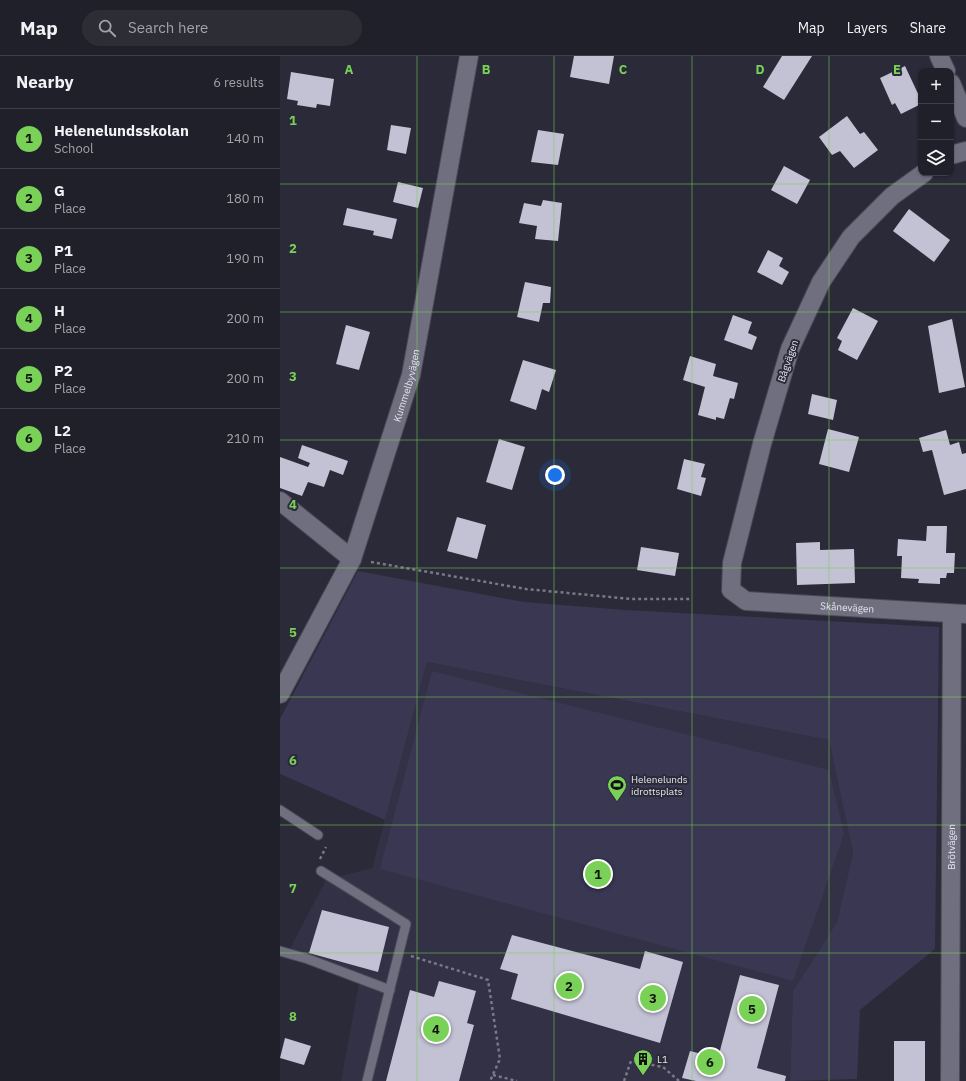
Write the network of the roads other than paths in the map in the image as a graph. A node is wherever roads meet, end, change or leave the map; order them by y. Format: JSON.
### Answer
{"nodes":[{"id":1,"x":469,"y":56,"type":"edge"},
{"id":2,"x":939,"y":56,"type":"edge"},
{"id":3,"x":945,"y":68,"type":"edge"},
{"id":4,"x":954,"y":90,"type":"edge"},
{"id":5,"x":966,"y":118,"type":"edge"},
{"id":6,"x":966,"y":151,"type":"edge"},
{"id":7,"x":954,"y":154,"type":"edge"},
{"id":8,"x":920,"y":176,"type":"edge"},
{"id":9,"x":280,"y":501,"type":"edge"},
{"id":10,"x":352,"y":559,"type":"junction"},
{"id":11,"x":731,"y":590,"type":"joint"},
{"id":12,"x":959,"y":614,"type":"edge"},
{"id":13,"x":280,"y":694,"type":"edge"},
{"id":14,"x":280,"y":810,"type":"edge"},
{"id":15,"x":318,"y":835,"type":"dead end"},
{"id":16,"x":321,"y":871,"type":"dead end"},
{"id":17,"x":280,"y":951,"type":"edge"},
{"id":18,"x":390,"y":990,"type":"junction"},
{"id":19,"x":367,"y":1081,"type":"edge"},
{"id":20,"x":950,"y":1081,"type":"edge"}],
"edges":[{"from":1,"to":10,"type":"street","name":"Kummelbyvägen"},
{"from":2,"to":3,"type":"street"},
{"from":4,"to":5,"type":"street"},
{"from":6,"to":7,"type":"street"},
{"from":8,"to":11,"type":"street","name":"Bågvägen"},
{"from":9,"to":10,"type":"street"},
{"from":10,"to":13,"type":"street","name":"Kummelbyvägen"},
{"from":11,"to":12,"type":"street","name":"Skånevägen"},
{"from":12,"to":20,"type":"street","name":"Brötvägen"},
{"from":14,"to":15,"type":"lane"},
{"from":16,"to":18,"type":"lane"},
{"from":17,"to":18,"type":"lane"},
{"from":18,"to":19,"type":"lane"}]}
